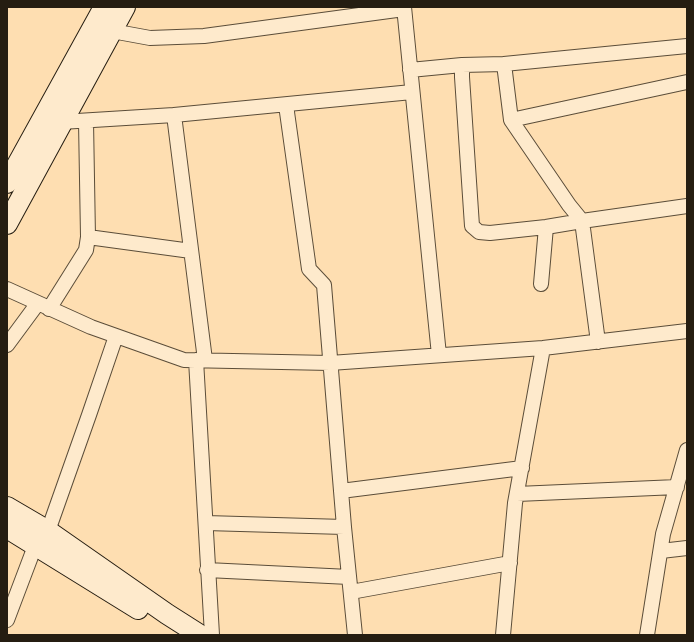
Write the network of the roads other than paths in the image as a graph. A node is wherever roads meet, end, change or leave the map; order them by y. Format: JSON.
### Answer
{"nodes":[{"id":1,"x":104,"y":7,"type":"edge"},
{"id":2,"x":125,"y":7,"type":"edge"},
{"id":3,"x":404,"y":8,"type":"edge"},
{"id":4,"x":112,"y":31,"type":"junction"},
{"id":5,"x":687,"y":46,"type":"edge"},
{"id":6,"x":504,"y":64,"type":"junction"},
{"id":7,"x":462,"y":65,"type":"junction"},
{"id":8,"x":410,"y":70,"type":"junction"},
{"id":9,"x":687,"y":82,"type":"edge"},
{"id":10,"x":412,"y":92,"type":"junction"},
{"id":11,"x":286,"y":105,"type":"junction"},
{"id":12,"x":174,"y":115,"type":"junction"},
{"id":13,"x":511,"y":120,"type":"junction"},
{"id":14,"x":86,"y":121,"type":"junction"},
{"id":15,"x":61,"y":122,"type":"junction"},
{"id":16,"x":7,"y":183,"type":"edge"},
{"id":17,"x":687,"y":206,"type":"edge"},
{"id":18,"x":582,"y":221,"type":"junction"},
{"id":19,"x":7,"y":224,"type":"edge"},
{"id":20,"x":546,"y":228,"type":"junction"},
{"id":21,"x":88,"y":237,"type":"junction"},
{"id":22,"x":191,"y":251,"type":"junction"},
{"id":23,"x":541,"y":284,"type":"dead end"},
{"id":24,"x":7,"y":289,"type":"edge"},
{"id":25,"x":44,"y":306,"type":"junction"},
{"id":26,"x":687,"y":331,"type":"edge"},
{"id":27,"x":116,"y":336,"type":"junction"},
{"id":28,"x":598,"y":342,"type":"junction"},
{"id":29,"x":7,"y":345,"type":"edge"},
{"id":30,"x":543,"y":348,"type":"junction"},
{"id":31,"x":438,"y":355,"type":"junction"},
{"id":32,"x":200,"y":360,"type":"junction"},
{"id":33,"x":330,"y":363,"type":"junction"},
{"id":34,"x":687,"y":450,"type":"edge"},
{"id":35,"x":522,"y":468,"type":"junction"},
{"id":36,"x":681,"y":481,"type":"edge"},
{"id":37,"x":341,"y":491,"type":"junction"},
{"id":38,"x":517,"y":494,"type":"junction"},
{"id":39,"x":7,"y":507,"type":"edge"},
{"id":40,"x":206,"y":523,"type":"junction"},
{"id":41,"x":344,"y":527,"type":"junction"},
{"id":42,"x":7,"y":528,"type":"edge"},
{"id":43,"x":41,"y":538,"type":"junction"},
{"id":44,"x":687,"y":548,"type":"edge"},
{"id":45,"x":660,"y":551,"type":"junction"},
{"id":46,"x":510,"y":563,"type":"junction"},
{"id":47,"x":208,"y":570,"type":"junction"},
{"id":48,"x":349,"y":577,"type":"junction"},
{"id":49,"x":351,"y":592,"type":"junction"},
{"id":50,"x":7,"y":620,"type":"edge"},
{"id":51,"x":177,"y":635,"type":"edge"},
{"id":52,"x":200,"y":635,"type":"edge"},
{"id":53,"x":212,"y":635,"type":"edge"},
{"id":54,"x":355,"y":635,"type":"edge"},
{"id":55,"x":503,"y":635,"type":"edge"},
{"id":56,"x":647,"y":635,"type":"edge"}],
"edges":[{"from":1,"to":16,"type":"street"},
{"from":2,"to":4,"type":"street"},
{"from":3,"to":4,"type":"street"},
{"from":3,"to":8,"type":"street"},
{"from":4,"to":15,"type":"street"},
{"from":5,"to":6,"type":"street"},
{"from":6,"to":7,"type":"street"},
{"from":6,"to":13,"type":"street"},
{"from":7,"to":8,"type":"street"},
{"from":7,"to":20,"type":"street"},
{"from":8,"to":10,"type":"street"},
{"from":9,"to":13,"type":"street"},
{"from":10,"to":11,"type":"street"},
{"from":10,"to":31,"type":"street"},
{"from":11,"to":12,"type":"street"},
{"from":11,"to":33,"type":"street"},
{"from":12,"to":14,"type":"street"},
{"from":12,"to":22,"type":"street"},
{"from":13,"to":18,"type":"street"},
{"from":14,"to":15,"type":"street"},
{"from":14,"to":21,"type":"street"},
{"from":15,"to":19,"type":"street"},
{"from":17,"to":18,"type":"street"},
{"from":18,"to":20,"type":"street"},
{"from":18,"to":28,"type":"street"},
{"from":20,"to":23,"type":"street"},
{"from":21,"to":22,"type":"street"},
{"from":21,"to":25,"type":"street"},
{"from":22,"to":32,"type":"street"},
{"from":24,"to":25,"type":"street"},
{"from":25,"to":27,"type":"street"},
{"from":25,"to":29,"type":"street"},
{"from":26,"to":28,"type":"street"},
{"from":27,"to":32,"type":"street"},
{"from":27,"to":43,"type":"street"},
{"from":28,"to":30,"type":"street"},
{"from":30,"to":31,"type":"street"},
{"from":30,"to":35,"type":"street"},
{"from":31,"to":33,"type":"street"},
{"from":32,"to":33,"type":"street"},
{"from":32,"to":40,"type":"street"},
{"from":33,"to":37,"type":"street"},
{"from":34,"to":36,"type":"street"},
{"from":35,"to":37,"type":"street"},
{"from":35,"to":38,"type":"street"},
{"from":36,"to":38,"type":"street"},
{"from":36,"to":45,"type":"street"},
{"from":37,"to":41,"type":"street"},
{"from":38,"to":46,"type":"street"},
{"from":39,"to":43,"type":"street"},
{"from":40,"to":41,"type":"street"},
{"from":40,"to":47,"type":"street"},
{"from":41,"to":48,"type":"street"},
{"from":42,"to":43,"type":"street"},
{"from":43,"to":50,"type":"street"},
{"from":43,"to":51,"type":"street"},
{"from":43,"to":52,"type":"street"},
{"from":44,"to":45,"type":"street"},
{"from":45,"to":56,"type":"street"},
{"from":46,"to":49,"type":"street"},
{"from":46,"to":55,"type":"street"},
{"from":47,"to":48,"type":"street"},
{"from":47,"to":53,"type":"street"},
{"from":48,"to":49,"type":"street"},
{"from":49,"to":54,"type":"street"}]}
